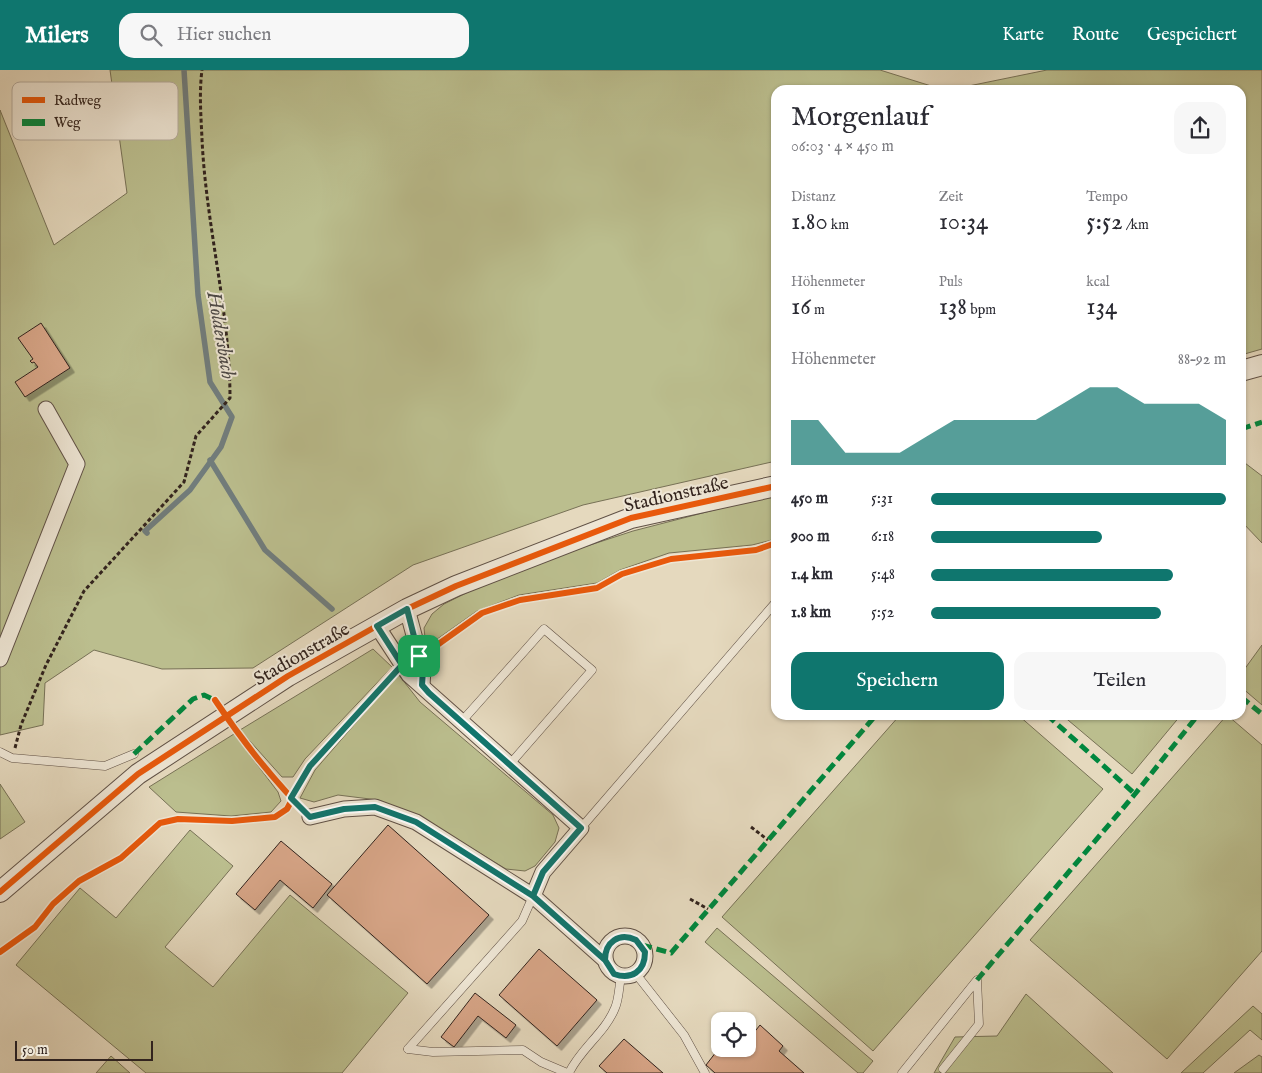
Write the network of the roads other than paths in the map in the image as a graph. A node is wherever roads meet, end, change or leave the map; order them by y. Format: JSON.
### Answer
{"nodes":[{"id":1,"x":1262,"y":365,"type":"edge"},
{"id":2,"x":1246,"y":370,"type":"edge"},
{"id":3,"x":46,"y":409,"type":"dead end"},
{"id":4,"x":771,"y":487,"type":"edge"},
{"id":5,"x":771,"y":608,"type":"edge"},
{"id":6,"x":407,"y":609,"type":"junction"},
{"id":7,"x":377,"y":626,"type":"junction"},
{"id":8,"x":0,"y":659,"type":"edge"},
{"id":9,"x":422,"y":685,"type":"junction"},
{"id":10,"x":462,"y":721,"type":"junction"},
{"id":11,"x":0,"y":752,"type":"edge"},
{"id":12,"x":134,"y":754,"type":"dead end"},
{"id":13,"x":510,"y":764,"type":"junction"},
{"id":14,"x":310,"y":817,"type":"dead end"},
{"id":15,"x":581,"y":828,"type":"junction"},
{"id":16,"x":0,"y":892,"type":"edge"},
{"id":17,"x":533,"y":896,"type":"junction"},
{"id":18,"x":605,"y":960,"type":"junction"},
{"id":19,"x":636,"y":974,"type":"junction"},
{"id":20,"x":621,"y":976,"type":"junction"},
{"id":21,"x":943,"y":1069,"type":"dead end"},
{"id":22,"x":568,"y":1073,"type":"edge"},
{"id":23,"x":705,"y":1073,"type":"edge"},
{"id":24,"x":902,"y":1073,"type":"edge"}],
"edges":[{"from":1,"to":2,"type":"street"},
{"from":3,"to":8,"type":"street"},
{"from":4,"to":6,"type":"street","name":"Stadionstraße"},
{"from":5,"to":15,"type":"lane"},
{"from":6,"to":7,"type":"street","name":"Stadionstraße"},
{"from":6,"to":9,"type":"street"},
{"from":7,"to":9,"type":"street","name":"Stadionstraße"},
{"from":7,"to":16,"type":"street","name":"Stadionstraße"},
{"from":9,"to":10,"type":"street","name":"Stadionstraße"},
{"from":10,"to":13,"type":"street","name":"Stadionstraße"},
{"from":10,"to":13,"type":"lane"},
{"from":11,"to":12,"type":"lane"},
{"from":13,"to":15,"type":"street","name":"Stadionstraße"},
{"from":14,"to":17,"type":"street"},
{"from":15,"to":17,"type":"street"},
{"from":17,"to":18,"type":"street"},
{"from":17,"to":22,"type":"lane"},
{"from":18,"to":19,"type":"street"},
{"from":18,"to":20,"type":"street"},
{"from":19,"to":20,"type":"street"},
{"from":19,"to":23,"type":"lane"},
{"from":20,"to":22,"type":"lane"},
{"from":21,"to":24,"type":"lane"}]}
